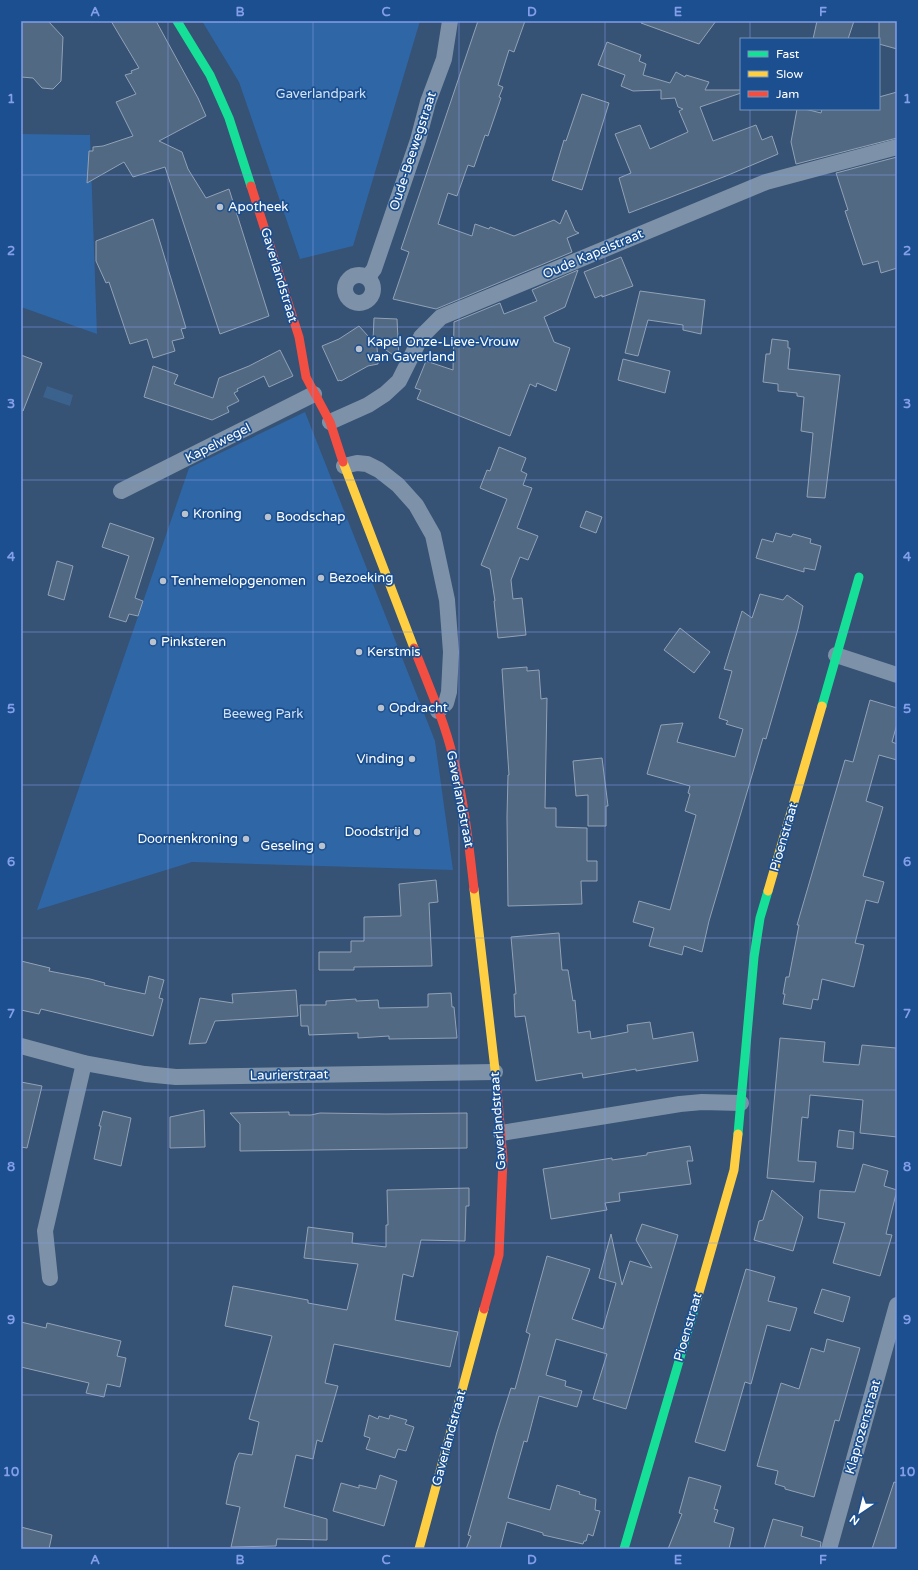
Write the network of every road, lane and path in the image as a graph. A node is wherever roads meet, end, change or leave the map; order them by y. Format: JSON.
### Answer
{"nodes":[{"id":1,"x":177,"y":21,"type":"edge"},
{"id":2,"x":450,"y":21,"type":"edge"},
{"id":3,"x":897,"y":146,"type":"edge"},
{"id":4,"x":368,"y":278,"type":"dead end"},
{"id":5,"x":314,"y":394,"type":"junction"},
{"id":6,"x":330,"y":422,"type":"junction"},
{"id":7,"x":344,"y":466,"type":"junction"},
{"id":8,"x":121,"y":491,"type":"dead end"},
{"id":9,"x":859,"y":577,"type":"dead end"},
{"id":10,"x":836,"y":655,"type":"junction"},
{"id":11,"x":897,"y":675,"type":"edge"},
{"id":12,"x":438,"y":711,"type":"junction"},
{"id":13,"x":21,"y":1046,"type":"edge"},
{"id":14,"x":84,"y":1063,"type":"junction"},
{"id":15,"x":495,"y":1072,"type":"junction"},
{"id":16,"x":740,"y":1103,"type":"junction"},
{"id":17,"x":501,"y":1133,"type":"junction"},
{"id":18,"x":50,"y":1278,"type":"dead end"},
{"id":19,"x":897,"y":1305,"type":"edge"},
{"id":20,"x":419,"y":1549,"type":"edge"},
{"id":21,"x":624,"y":1549,"type":"edge"},
{"id":22,"x":829,"y":1549,"type":"edge"}],
"edges":[{"from":1,"to":5,"type":"street","name":"Gaverlandstraat"},
{"from":2,"to":4,"type":"street","name":"Oude-Beewegstraat"},
{"from":3,"to":6,"type":"street","name":"Oude Kapelstraat"},
{"from":5,"to":6,"type":"street","name":"Gaverlandstraat"},
{"from":5,"to":8,"type":"street","name":"Kapelwegel"},
{"from":6,"to":7,"type":"street","name":"Gaverlandstraat"},
{"from":7,"to":12,"type":"street","name":"Gaverlandstraat"},
{"from":7,"to":12,"type":"street"},
{"from":9,"to":10,"type":"street","name":"Pioenstraat"},
{"from":10,"to":11,"type":"street"},
{"from":10,"to":16,"type":"street","name":"Pioenstraat"},
{"from":12,"to":15,"type":"street","name":"Gaverlandstraat"},
{"from":13,"to":14,"type":"street","name":"Laurierstraat"},
{"from":14,"to":15,"type":"street","name":"Laurierstraat"},
{"from":14,"to":18,"type":"street"},
{"from":15,"to":17,"type":"street","name":"Gaverlandstraat"},
{"from":16,"to":17,"type":"street"},
{"from":16,"to":21,"type":"street","name":"Pioenstraat"},
{"from":17,"to":20,"type":"street","name":"Gaverlandstraat"},
{"from":19,"to":22,"type":"street","name":"Klaprozenstraat"}]}
